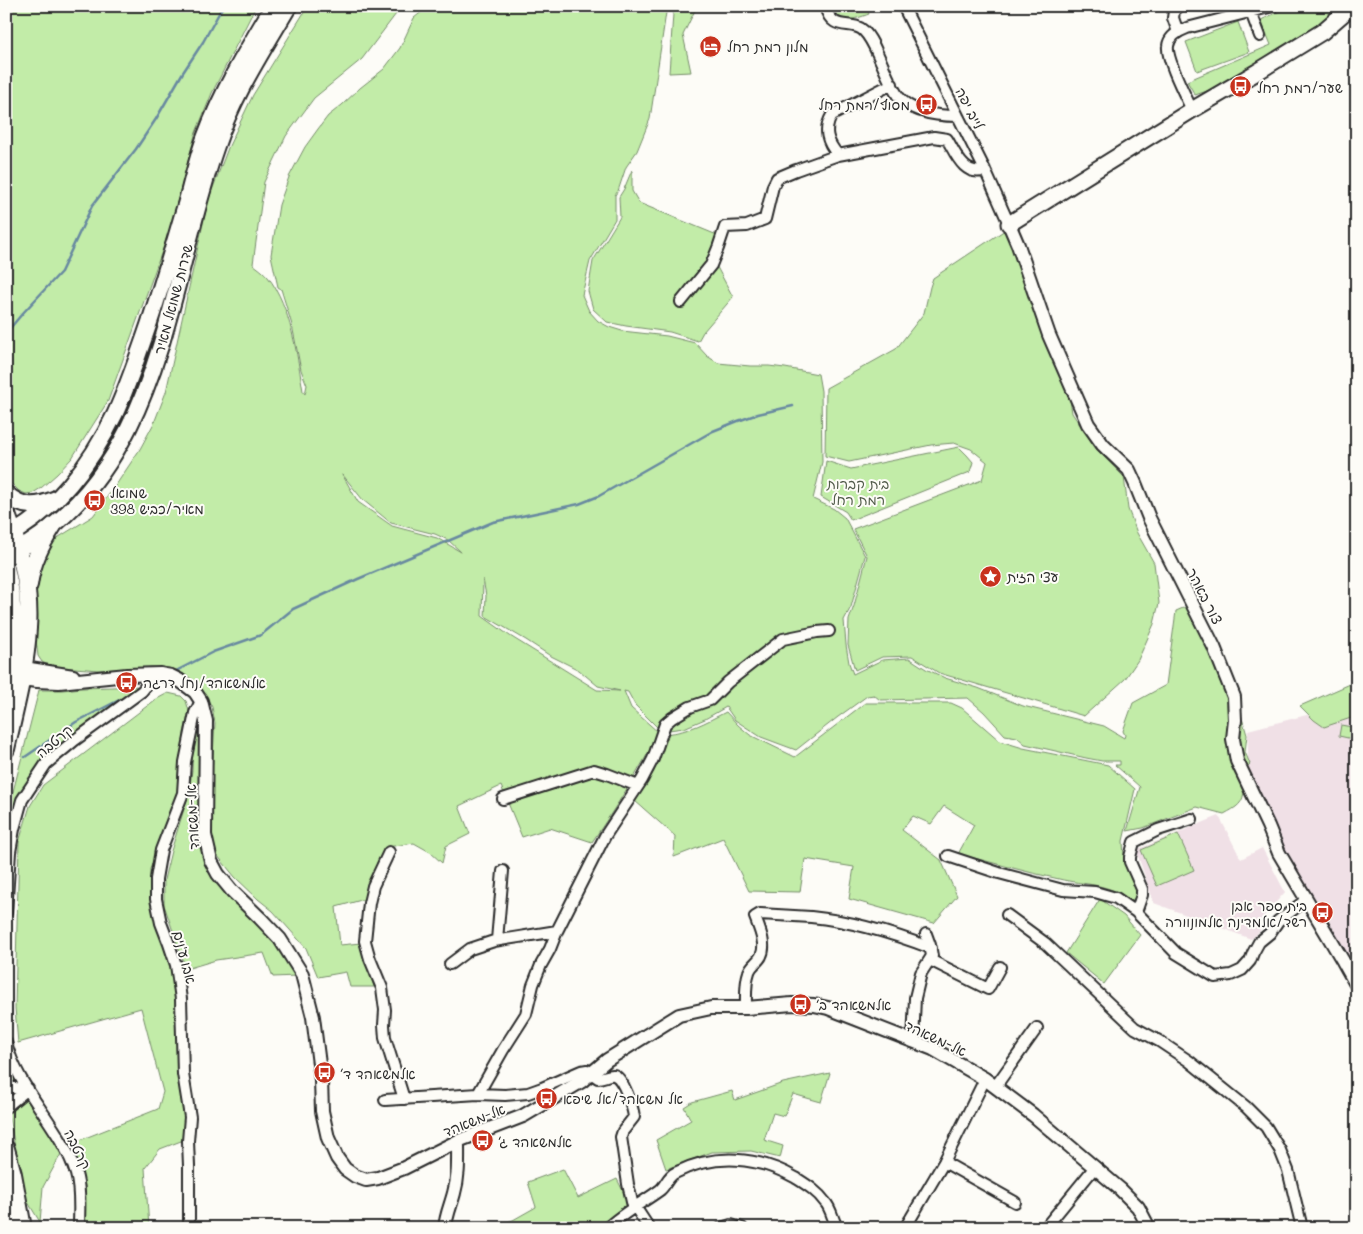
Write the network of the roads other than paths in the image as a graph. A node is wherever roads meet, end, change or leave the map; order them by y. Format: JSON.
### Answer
{"nodes":[{"id":1,"x":273,"y":6,"type":"edge"},
{"id":2,"x":289,"y":6,"type":"edge"},
{"id":3,"x":825,"y":6,"type":"edge"},
{"id":4,"x":903,"y":6,"type":"edge"},
{"id":5,"x":1179,"y":6,"type":"edge"},
{"id":6,"x":1273,"y":6,"type":"edge"},
{"id":7,"x":1350,"y":7,"type":"edge"},
{"id":8,"x":1250,"y":9,"type":"edge"},
{"id":9,"x":1178,"y":32,"type":"junction"},
{"id":10,"x":1260,"y":36,"type":"dead end"},
{"id":11,"x":892,"y":84,"type":"junction"},
{"id":12,"x":1192,"y":110,"type":"junction"},
{"id":13,"x":958,"y":116,"type":"junction"},
{"id":14,"x":838,"y":155,"type":"junction"},
{"id":15,"x":985,"y":170,"type":"junction"},
{"id":16,"x":1009,"y":224,"type":"junction"},
{"id":17,"x":680,"y":302,"type":"dead end"},
{"id":18,"x":6,"y":494,"type":"edge"},
{"id":19,"x":56,"y":499,"type":"junction"},
{"id":20,"x":6,"y":512,"type":"edge"},
{"id":21,"x":52,"y":526,"type":"junction"},
{"id":22,"x":10,"y":535,"type":"edge"},
{"id":23,"x":12,"y":554,"type":"edge"},
{"id":24,"x":6,"y":568,"type":"edge"},
{"id":25,"x":28,"y":594,"type":"junction"},
{"id":26,"x":829,"y":631,"type":"dead end"},
{"id":27,"x":151,"y":674,"type":"junction"},
{"id":28,"x":15,"y":676,"type":"edge"},
{"id":29,"x":201,"y":701,"type":"junction"},
{"id":30,"x":6,"y":749,"type":"edge"},
{"id":31,"x":638,"y":786,"type":"junction"},
{"id":32,"x":503,"y":799,"type":"dead end"},
{"id":33,"x":1192,"y":820,"type":"dead end"},
{"id":34,"x":389,"y":852,"type":"dead end"},
{"id":35,"x":948,"y":856,"type":"dead end"},
{"id":36,"x":503,"y":871,"type":"dead end"},
{"id":37,"x":1306,"y":900,"type":"junction"},
{"id":38,"x":1136,"y":912,"type":"junction"},
{"id":39,"x":6,"y":913,"type":"edge"},
{"id":40,"x":1007,"y":915,"type":"dead end"},
{"id":41,"x":557,"y":931,"type":"junction"},
{"id":42,"x":926,"y":934,"type":"dead end"},
{"id":43,"x":497,"y":940,"type":"junction"},
{"id":44,"x":931,"y":948,"type":"junction"},
{"id":45,"x":930,"y":960,"type":"junction"},
{"id":46,"x":450,"y":964,"type":"dead end"},
{"id":47,"x":1000,"y":967,"type":"dead end"},
{"id":48,"x":1357,"y":986,"type":"edge"},
{"id":49,"x":746,"y":1008,"type":"junction"},
{"id":50,"x":1037,"y":1028,"type":"dead end"},
{"id":51,"x":6,"y":1042,"type":"edge"},
{"id":52,"x":913,"y":1042,"type":"junction"},
{"id":53,"x":591,"y":1072,"type":"junction"},
{"id":54,"x":985,"y":1079,"type":"junction"},
{"id":55,"x":6,"y":1086,"type":"edge"},
{"id":56,"x":996,"y":1087,"type":"junction"},
{"id":57,"x":28,"y":1089,"type":"junction"},
{"id":58,"x":478,"y":1094,"type":"junction"},
{"id":59,"x":404,"y":1099,"type":"junction"},
{"id":60,"x":384,"y":1100,"type":"dead end"},
{"id":61,"x":6,"y":1106,"type":"edge"},
{"id":62,"x":458,"y":1142,"type":"junction"},
{"id":63,"x":6,"y":1149,"type":"edge"},
{"id":64,"x":944,"y":1162,"type":"junction"},
{"id":65,"x":1095,"y":1167,"type":"junction"},
{"id":66,"x":1015,"y":1202,"type":"dead end"},
{"id":67,"x":6,"y":1204,"type":"edge"},
{"id":68,"x":635,"y":1206,"type":"junction"},
{"id":69,"x":835,"y":1222,"type":"dead end"},
{"id":70,"x":11,"y":1228,"type":"edge"},
{"id":71,"x":23,"y":1228,"type":"edge"},
{"id":72,"x":79,"y":1228,"type":"edge"},
{"id":73,"x":189,"y":1228,"type":"edge"},
{"id":74,"x":445,"y":1228,"type":"edge"},
{"id":75,"x":607,"y":1228,"type":"edge"},
{"id":76,"x":649,"y":1228,"type":"edge"},
{"id":77,"x":721,"y":1228,"type":"edge"},
{"id":78,"x":742,"y":1228,"type":"edge"},
{"id":79,"x":906,"y":1228,"type":"edge"},
{"id":80,"x":1046,"y":1228,"type":"edge"},
{"id":81,"x":1150,"y":1228,"type":"edge"},
{"id":82,"x":1302,"y":1228,"type":"edge"}],
"edges":[{"from":1,"to":19,"type":"main road","name":"שדרות שמואל מאיר"},
{"from":2,"to":21,"type":"main road","name":"שדרות שמואל מאיר"},
{"from":3,"to":11,"type":"street"},
{"from":4,"to":13,"type":"street","name":"לייב יפה"},
{"from":5,"to":9,"type":"street"},
{"from":6,"to":8,"type":"street"},
{"from":7,"to":12,"type":"main road"},
{"from":8,"to":9,"type":"street"},
{"from":8,"to":10,"type":"street"},
{"from":9,"to":12,"type":"street"},
{"from":11,"to":13,"type":"street"},
{"from":11,"to":14,"type":"street"},
{"from":12,"to":16,"type":"main road"},
{"from":13,"to":15,"type":"street","name":"לייב יפה"},
{"from":14,"to":15,"type":"street"},
{"from":14,"to":17,"type":"street"},
{"from":15,"to":16,"type":"street","name":"לייב יפה"},
{"from":16,"to":37,"type":"street","name":"צור באהר"},
{"from":18,"to":19,"type":"main road"},
{"from":19,"to":22,"type":"main road","name":"שדרות שמואל מאיר"},
{"from":20,"to":22,"type":"main road"},
{"from":21,"to":23,"type":"main road","name":"שדרות שמואל מאיר"},
{"from":21,"to":25,"type":"main road"},
{"from":22,"to":23,"type":"main road"},
{"from":23,"to":25,"type":"main road"},
{"from":24,"to":28,"type":"main road"},
{"from":25,"to":28,"type":"main road"},
{"from":26,"to":31,"type":"street"},
{"from":27,"to":28,"type":"street"},
{"from":27,"to":29,"type":"street"},
{"from":27,"to":39,"type":"street","name":"קרטבה"},
{"from":28,"to":30,"type":"main road"},
{"from":29,"to":62,"type":"street","name":"אל-משאהד"},
{"from":29,"to":73,"type":"street","name":"אבו ע'נים"},
{"from":31,"to":32,"type":"street"},
{"from":31,"to":41,"type":"street"},
{"from":33,"to":38,"type":"street"},
{"from":34,"to":59,"type":"street"},
{"from":35,"to":38,"type":"street"},
{"from":36,"to":43,"type":"street"},
{"from":37,"to":38,"type":"street"},
{"from":37,"to":48,"type":"street","name":"צור באהר"},
{"from":40,"to":82,"type":"street"},
{"from":41,"to":43,"type":"street"},
{"from":41,"to":58,"type":"street"},
{"from":42,"to":44,"type":"street"},
{"from":43,"to":46,"type":"street"},
{"from":44,"to":45,"type":"street"},
{"from":44,"to":49,"type":"street"},
{"from":45,"to":47,"type":"street"},
{"from":45,"to":52,"type":"street"},
{"from":49,"to":52,"type":"street","name":"אל-משאהד"},
{"from":49,"to":53,"type":"street","name":"אל-משאהד"},
{"from":50,"to":56,"type":"street"},
{"from":51,"to":57,"type":"street","name":"קרטבה"},
{"from":52,"to":54,"type":"street","name":"אל-משאהד"},
{"from":53,"to":58,"type":"street"},
{"from":53,"to":62,"type":"street","name":"אל-משאהד"},
{"from":53,"to":68,"type":"street"},
{"from":54,"to":56,"type":"street","name":"אל-משאהד"},
{"from":54,"to":64,"type":"street"},
{"from":55,"to":57,"type":"street"},
{"from":56,"to":65,"type":"street","name":"אל-משאהד"},
{"from":57,"to":61,"type":"street"},
{"from":57,"to":72,"type":"street","name":"קרטבה"},
{"from":58,"to":59,"type":"street"},
{"from":59,"to":60,"type":"street"},
{"from":62,"to":74,"type":"street"},
{"from":63,"to":71,"type":"main road"},
{"from":64,"to":66,"type":"street"},
{"from":64,"to":79,"type":"street"},
{"from":65,"to":80,"type":"street"},
{"from":65,"to":81,"type":"street","name":"אל-משאהד"},
{"from":67,"to":70,"type":"main road"},
{"from":68,"to":69,"type":"street"},
{"from":68,"to":75,"type":"street"},
{"from":68,"to":76,"type":"street"},
{"from":77,"to":78,"type":"street"}]}
